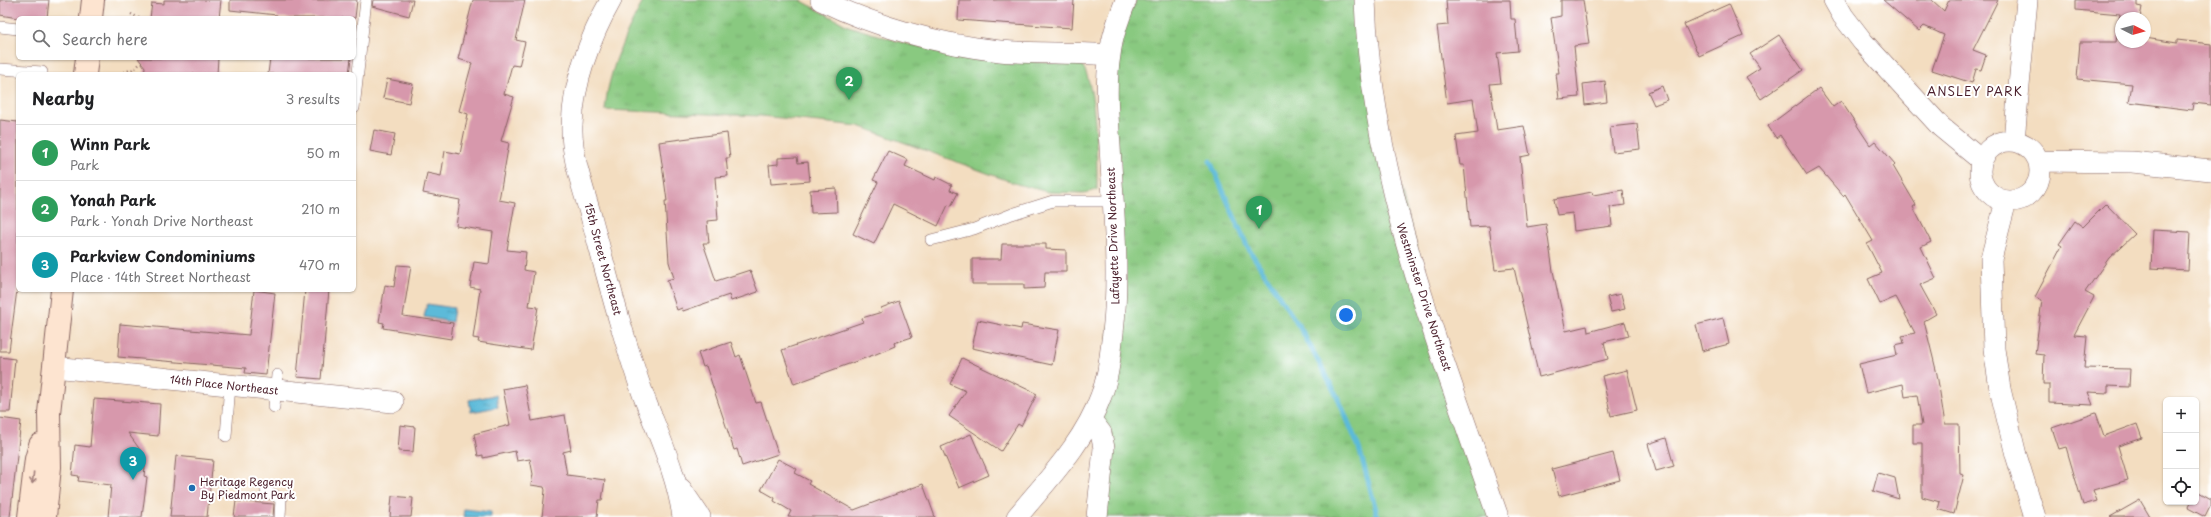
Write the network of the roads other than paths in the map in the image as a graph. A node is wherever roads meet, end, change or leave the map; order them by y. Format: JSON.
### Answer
{"nodes":[{"id":1,"x":93,"y":0,"type":"edge"},
{"id":2,"x":366,"y":0,"type":"edge"},
{"id":3,"x":611,"y":0,"type":"edge"},
{"id":4,"x":821,"y":0,"type":"edge"},
{"id":5,"x":1126,"y":0,"type":"edge"},
{"id":6,"x":1365,"y":0,"type":"edge"},
{"id":7,"x":1834,"y":0,"type":"edge"},
{"id":8,"x":2027,"y":0,"type":"edge"},
{"id":9,"x":91,"y":16,"type":"edge"},
{"id":10,"x":0,"y":27,"type":"edge"},
{"id":11,"x":16,"y":29,"type":"edge"},
{"id":12,"x":1110,"y":55,"type":"junction"},
{"id":13,"x":87,"y":60,"type":"edge"},
{"id":14,"x":0,"y":69,"type":"edge"},
{"id":15,"x":42,"y":72,"type":"dead end"},
{"id":16,"x":85,"y":72,"type":"edge"},
{"id":17,"x":356,"y":90,"type":"edge"},
{"id":18,"x":2014,"y":140,"type":"junction"},
{"id":19,"x":1982,"y":160,"type":"junction"},
{"id":20,"x":2039,"y":161,"type":"junction"},
{"id":21,"x":2211,"y":170,"type":"edge"},
{"id":22,"x":1113,"y":201,"type":"junction"},
{"id":23,"x":2006,"y":201,"type":"junction"},
{"id":24,"x":931,"y":240,"type":"dead end"},
{"id":25,"x":62,"y":292,"type":"edge"},
{"id":26,"x":54,"y":367,"type":"junction"},
{"id":27,"x":230,"y":385,"type":"junction"},
{"id":28,"x":381,"y":405,"type":"dead end"},
{"id":29,"x":49,"y":413,"type":"junction"},
{"id":30,"x":1091,"y":420,"type":"junction"},
{"id":31,"x":226,"y":436,"type":"dead end"},
{"id":32,"x":676,"y":480,"type":"junction"},
{"id":33,"x":266,"y":491,"type":"dead end"},
{"id":34,"x":29,"y":517,"type":"edge"},
{"id":35,"x":45,"y":517,"type":"edge"},
{"id":36,"x":280,"y":517,"type":"edge"},
{"id":37,"x":683,"y":517,"type":"edge"},
{"id":38,"x":700,"y":517,"type":"edge"},
{"id":39,"x":1017,"y":517,"type":"edge"},
{"id":40,"x":1097,"y":517,"type":"edge"},
{"id":41,"x":1498,"y":517,"type":"edge"},
{"id":42,"x":2035,"y":517,"type":"edge"}],
"edges":[{"from":1,"to":9,"type":"main road"},
{"from":2,"to":17,"type":"lane"},
{"from":3,"to":32,"type":"street","name":"15th Street Northeast"},
{"from":4,"to":12,"type":"street"},
{"from":5,"to":12,"type":"street","name":"Lafayette Drive Northeast"},
{"from":6,"to":41,"type":"street","name":"Westminster Drive Northeast"},
{"from":7,"to":19,"type":"street"},
{"from":8,"to":18,"type":"street"},
{"from":10,"to":11,"type":"lane"},
{"from":12,"to":22,"type":"street","name":"Lafayette Drive Northeast"},
{"from":13,"to":16,"type":"main road"},
{"from":14,"to":15,"type":"lane"},
{"from":18,"to":19,"type":"street"},
{"from":18,"to":20,"type":"street"},
{"from":19,"to":23,"type":"street"},
{"from":20,"to":21,"type":"street"},
{"from":20,"to":23,"type":"street"},
{"from":22,"to":24,"type":"lane"},
{"from":22,"to":30,"type":"street","name":"Lafayette Drive Northeast"},
{"from":23,"to":42,"type":"street"},
{"from":25,"to":26,"type":"main road"},
{"from":26,"to":27,"type":"street","name":"14th Place Northeast"},
{"from":26,"to":29,"type":"main road"},
{"from":27,"to":28,"type":"street","name":"14th Place Northeast"},
{"from":27,"to":31,"type":"lane"},
{"from":29,"to":34,"type":"main road","one_way":true},
{"from":29,"to":35,"type":"main road"},
{"from":30,"to":39,"type":"street","name":"Lafayette Drive Northeast"},
{"from":30,"to":40,"type":"street"},
{"from":32,"to":37,"type":"street","name":"15th Street Northeast"},
{"from":32,"to":38,"type":"street"},
{"from":33,"to":36,"type":"lane"}]}
